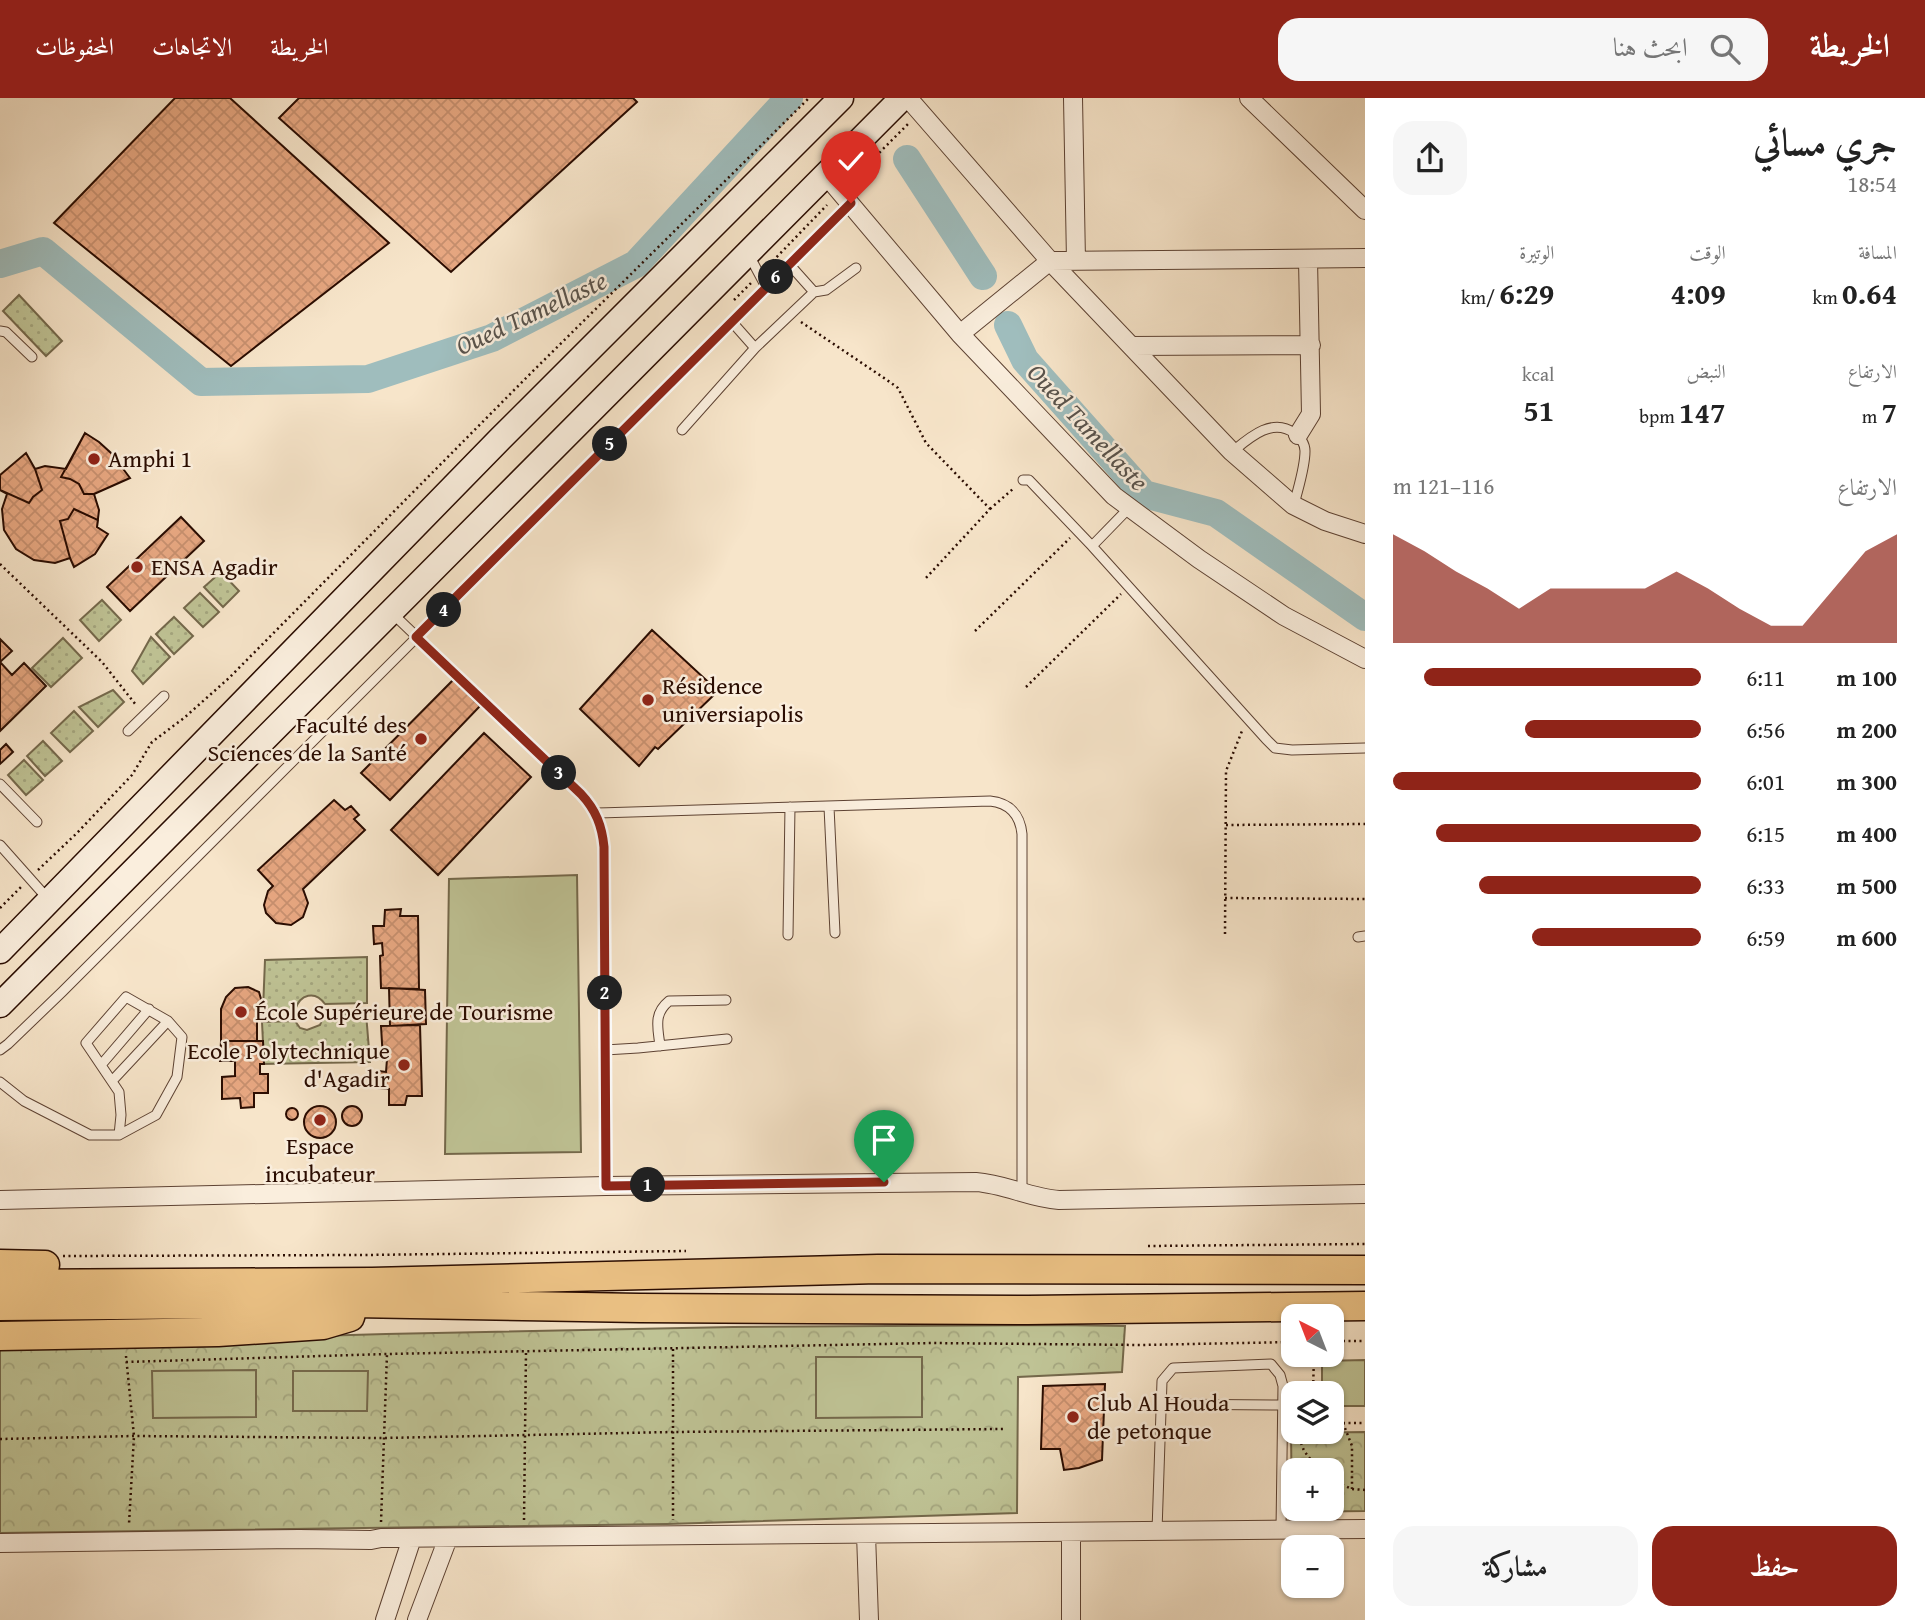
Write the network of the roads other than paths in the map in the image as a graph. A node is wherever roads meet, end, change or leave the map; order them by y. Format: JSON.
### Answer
{"nodes":[{"id":1,"x":841,"y":98,"type":"edge"},
{"id":2,"x":902,"y":98,"type":"edge"},
{"id":3,"x":908,"y":98,"type":"edge"},
{"id":4,"x":1073,"y":98,"type":"edge"},
{"id":5,"x":1248,"y":98,"type":"edge"},
{"id":6,"x":825,"y":174,"type":"junction"},
{"id":7,"x":851,"y":203,"type":"junction"},
{"id":8,"x":1365,"y":210,"type":"edge"},
{"id":9,"x":748,"y":252,"type":"junction"},
{"id":10,"x":1365,"y":258,"type":"edge"},
{"id":11,"x":1308,"y":259,"type":"junction"},
{"id":12,"x":1050,"y":261,"type":"junction"},
{"id":13,"x":1076,"y":261,"type":"junction"},
{"id":14,"x":789,"y":264,"type":"junction"},
{"id":15,"x":856,"y":268,"type":"dead end"},
{"id":16,"x":766,"y":287,"type":"junction"},
{"id":17,"x":814,"y":292,"type":"junction"},
{"id":18,"x":732,"y":322,"type":"junction"},
{"id":19,"x":0,"y":331,"type":"edge"},
{"id":20,"x":960,"y":334,"type":"junction"},
{"id":21,"x":1311,"y":345,"type":"junction"},
{"id":22,"x":1131,"y":346,"type":"junction"},
{"id":23,"x":755,"y":348,"type":"junction"},
{"id":24,"x":32,"y":357,"type":"dead end"},
{"id":25,"x":682,"y":430,"type":"dead end"},
{"id":26,"x":1298,"y":435,"type":"junction"},
{"id":27,"x":1232,"y":452,"type":"junction"},
{"id":28,"x":1023,"y":480,"type":"road end"},
{"id":29,"x":1293,"y":505,"type":"junction"},
{"id":30,"x":1129,"y":508,"type":"junction"},
{"id":31,"x":1365,"y":534,"type":"edge"},
{"id":32,"x":1092,"y":546,"type":"junction"},
{"id":33,"x":391,"y":612,"type":"junction"},
{"id":34,"x":416,"y":637,"type":"junction"},
{"id":35,"x":1365,"y":659,"type":"edge"},
{"id":36,"x":164,"y":696,"type":"dead end"},
{"id":37,"x":128,"y":731,"type":"dead end"},
{"id":38,"x":1365,"y":748,"type":"edge"},
{"id":39,"x":0,"y":784,"type":"edge"},
{"id":40,"x":790,"y":807,"type":"junction"},
{"id":41,"x":829,"y":807,"type":"junction"},
{"id":42,"x":596,"y":813,"type":"junction"},
{"id":43,"x":37,"y":822,"type":"dead end"},
{"id":44,"x":1,"y":848,"type":"edge"},
{"id":45,"x":49,"y":900,"type":"junction"},
{"id":46,"x":835,"y":933,"type":"dead end"},
{"id":47,"x":788,"y":935,"type":"dead end"},
{"id":48,"x":0,"y":951,"type":"edge"},
{"id":49,"x":726,"y":1000,"type":"dead end"},
{"id":50,"x":0,"y":1004,"type":"edge"},
{"id":51,"x":149,"y":1009,"type":"junction"},
{"id":52,"x":168,"y":1021,"type":"junction"},
{"id":53,"x":727,"y":1039,"type":"dead end"},
{"id":54,"x":660,"y":1046,"type":"junction"},
{"id":55,"x":606,"y":1049,"type":"junction"},
{"id":56,"x":0,"y":1050,"type":"edge"},
{"id":57,"x":101,"y":1065,"type":"junction"},
{"id":58,"x":111,"y":1081,"type":"junction"},
{"id":59,"x":0,"y":1082,"type":"edge"},
{"id":60,"x":119,"y":1135,"type":"junction"},
{"id":61,"x":606,"y":1186,"type":"junction"},
{"id":62,"x":1022,"y":1192,"type":"junction"},
{"id":63,"x":1365,"y":1194,"type":"edge"},
{"id":64,"x":0,"y":1200,"type":"edge"},
{"id":65,"x":0,"y":1264,"type":"edge"},
{"id":66,"x":1365,"y":1270,"type":"edge"},
{"id":67,"x":372,"y":1282,"type":"junction"},
{"id":68,"x":0,"y":1284,"type":"edge"},
{"id":69,"x":354,"y":1303,"type":"junction"},
{"id":70,"x":0,"y":1306,"type":"edge"},
{"id":71,"x":1365,"y":1306,"type":"edge"},
{"id":72,"x":0,"y":1336,"type":"edge"},
{"id":73,"x":1282,"y":1381,"type":"edge"},
{"id":74,"x":1160,"y":1404,"type":"junction"},
{"id":75,"x":1281,"y":1405,"type":"edge"},
{"id":76,"x":1283,"y":1444,"type":"edge"},
{"id":77,"x":1365,"y":1529,"type":"edge"},
{"id":78,"x":1281,"y":1530,"type":"junction"},
{"id":79,"x":1157,"y":1531,"type":"junction"},
{"id":80,"x":1071,"y":1532,"type":"junction"},
{"id":81,"x":866,"y":1534,"type":"junction"},
{"id":82,"x":412,"y":1538,"type":"junction"},
{"id":83,"x":448,"y":1538,"type":"junction"},
{"id":84,"x":0,"y":1543,"type":"edge"},
{"id":85,"x":385,"y":1620,"type":"edge"},
{"id":86,"x":417,"y":1620,"type":"edge"},
{"id":87,"x":869,"y":1620,"type":"edge"},
{"id":88,"x":1072,"y":1620,"type":"edge"}],
"edges":[{"from":1,"to":45,"type":"main road"},
{"from":2,"to":6,"type":"main road"},
{"from":3,"to":12,"type":"street"},
{"from":4,"to":13,"type":"street"},
{"from":5,"to":8,"type":"street"},
{"from":6,"to":7,"type":"street"},
{"from":6,"to":9,"type":"main road"},
{"from":7,"to":14,"type":"lane"},
{"from":7,"to":20,"type":"street"},
{"from":9,"to":16,"type":"lane"},
{"from":9,"to":33,"type":"main road"},
{"from":10,"to":11,"type":"street"},
{"from":11,"to":13,"type":"street"},
{"from":11,"to":21,"type":"street"},
{"from":12,"to":13,"type":"street"},
{"from":12,"to":20,"type":"street"},
{"from":12,"to":22,"type":"street"},
{"from":14,"to":16,"type":"lane"},
{"from":14,"to":17,"type":"lane"},
{"from":15,"to":17,"type":"lane"},
{"from":16,"to":18,"type":"lane"},
{"from":17,"to":23,"type":"lane"},
{"from":18,"to":23,"type":"lane"},
{"from":18,"to":34,"type":"lane"},
{"from":19,"to":24,"type":"lane"},
{"from":20,"to":30,"type":"street"},
{"from":21,"to":22,"type":"street"},
{"from":21,"to":26,"type":"street"},
{"from":22,"to":27,"type":"street"},
{"from":23,"to":25,"type":"lane"},
{"from":26,"to":27,"type":"lane"},
{"from":26,"to":29,"type":"lane"},
{"from":27,"to":29,"type":"street"},
{"from":28,"to":32,"type":"lane"},
{"from":29,"to":31,"type":"street"},
{"from":30,"to":32,"type":"lane"},
{"from":30,"to":35,"type":"street"},
{"from":32,"to":38,"type":"lane"},
{"from":33,"to":34,"type":"lane"},
{"from":33,"to":50,"type":"main road"},
{"from":34,"to":42,"type":"lane"},
{"from":34,"to":56,"type":"lane"},
{"from":36,"to":37,"type":"lane"},
{"from":39,"to":43,"type":"lane"},
{"from":40,"to":41,"type":"lane"},
{"from":40,"to":42,"type":"lane"},
{"from":40,"to":47,"type":"lane"},
{"from":41,"to":46,"type":"lane"},
{"from":41,"to":62,"type":"lane"},
{"from":42,"to":55,"type":"lane"},
{"from":44,"to":45,"type":"lane"},
{"from":45,"to":48,"type":"main road"},
{"from":49,"to":54,"type":"lane"},
{"from":51,"to":52,"type":"lane"},
{"from":51,"to":57,"type":"lane"},
{"from":51,"to":57,"type":"lane"},
{"from":52,"to":58,"type":"lane"},
{"from":52,"to":60,"type":"lane"},
{"from":53,"to":54,"type":"lane"},
{"from":54,"to":55,"type":"lane"},
{"from":55,"to":61,"type":"lane"},
{"from":57,"to":58,"type":"lane"},
{"from":58,"to":60,"type":"lane"},
{"from":59,"to":60,"type":"lane"},
{"from":61,"to":62,"type":"street"},
{"from":61,"to":64,"type":"street"},
{"from":62,"to":63,"type":"street"},
{"from":65,"to":67,"type":"highway"},
{"from":66,"to":67,"type":"highway"},
{"from":67,"to":68,"type":"highway"},
{"from":69,"to":70,"type":"highway"},
{"from":69,"to":71,"type":"highway"},
{"from":69,"to":72,"type":"highway"},
{"from":73,"to":74,"type":"lane"},
{"from":74,"to":75,"type":"lane"},
{"from":74,"to":79,"type":"lane"},
{"from":76,"to":78,"type":"lane"},
{"from":77,"to":78,"type":"street"},
{"from":78,"to":79,"type":"street"},
{"from":79,"to":80,"type":"street"},
{"from":80,"to":81,"type":"street"},
{"from":80,"to":88,"type":"street"},
{"from":81,"to":83,"type":"street"},
{"from":81,"to":87,"type":"street"},
{"from":82,"to":83,"type":"street"},
{"from":82,"to":84,"type":"street"},
{"from":82,"to":85,"type":"street"},
{"from":83,"to":86,"type":"street"}]}
